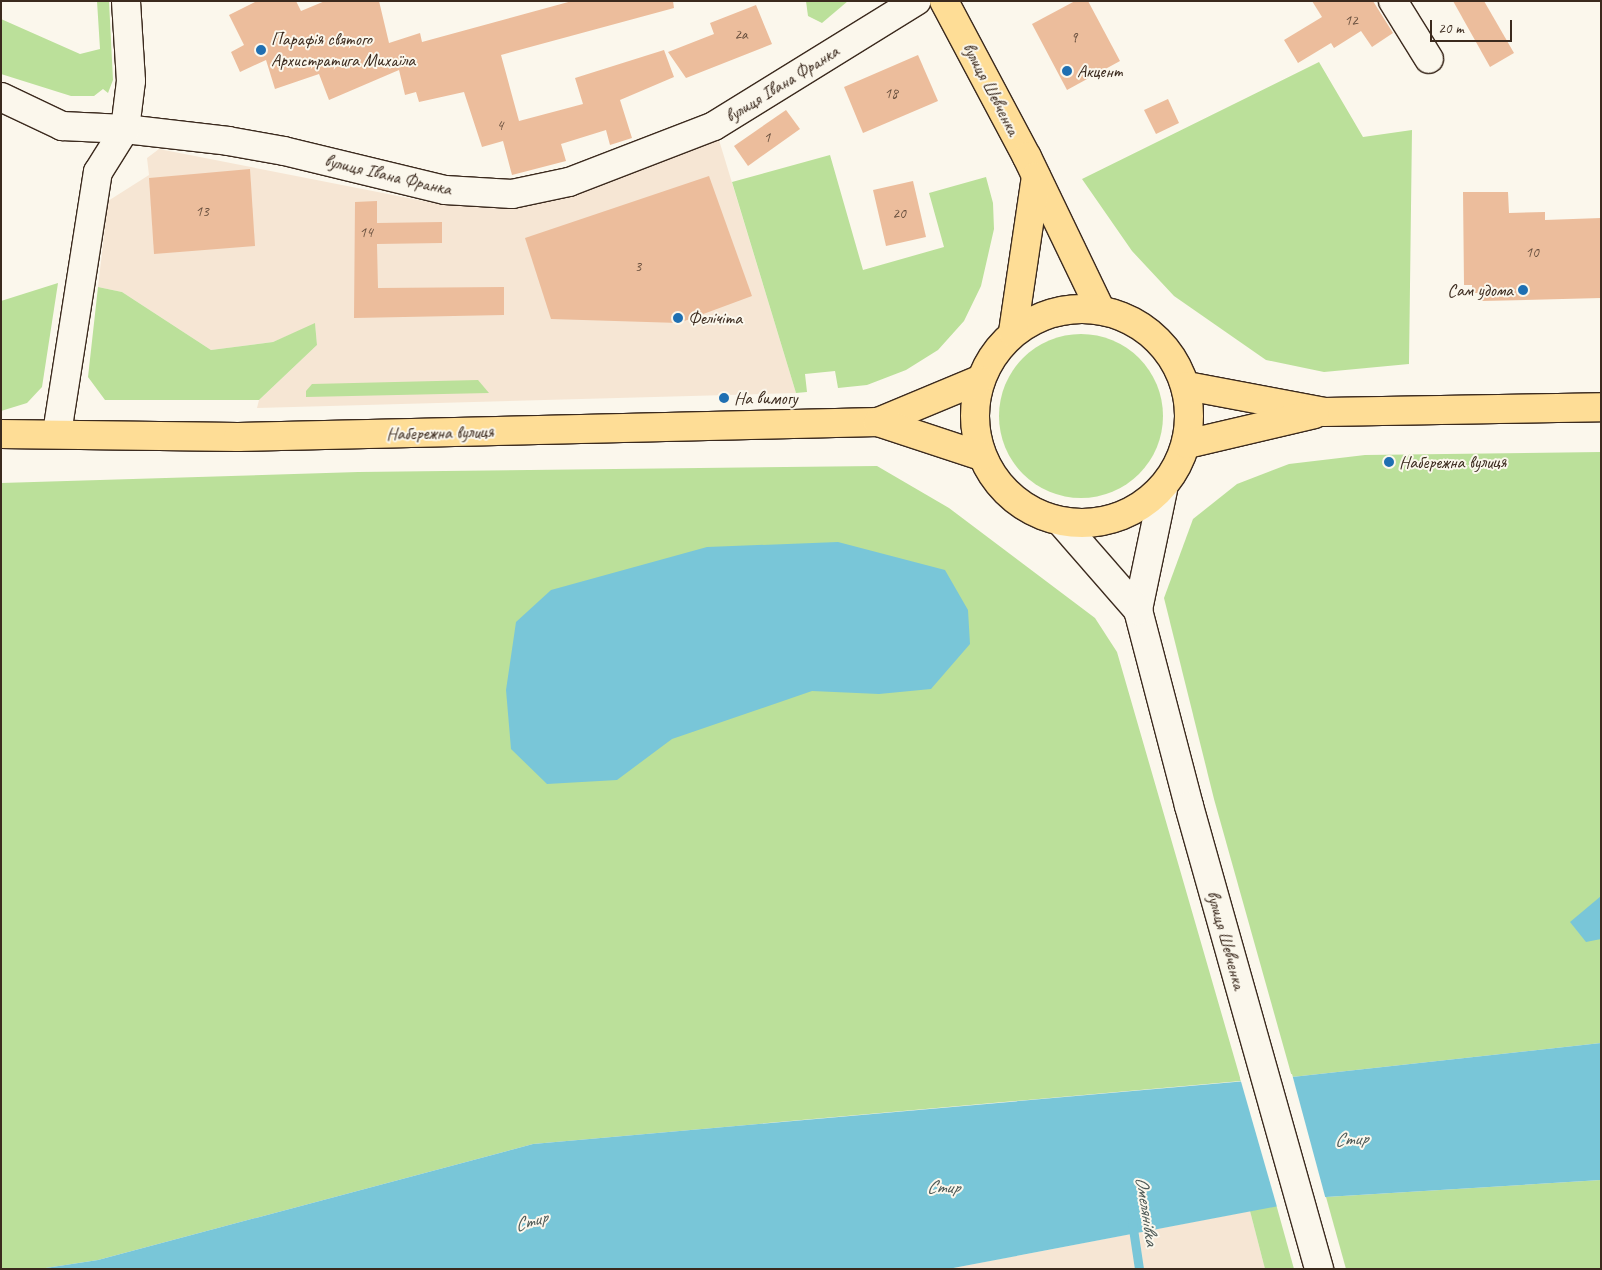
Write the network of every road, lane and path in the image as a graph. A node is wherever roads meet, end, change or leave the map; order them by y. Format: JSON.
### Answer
{"nodes":[{"id":1,"x":126,"y":1,"type":"edge"},
{"id":2,"x":916,"y":1,"type":"edge"},
{"id":3,"x":944,"y":1,"type":"edge"},
{"id":4,"x":1393,"y":1,"type":"edge"},
{"id":5,"x":1429,"y":59,"type":"dead end"},
{"id":6,"x":1,"y":97,"type":"edge"},
{"id":7,"x":125,"y":129,"type":"junction"},
{"id":8,"x":1036,"y":177,"type":"junction"},
{"id":9,"x":1100,"y":309,"type":"junction"},
{"id":10,"x":1013,"y":332,"type":"junction"},
{"id":11,"x":979,"y":380,"type":"junction"},
{"id":12,"x":1187,"y":386,"type":"junction"},
{"id":13,"x":1601,"y":407,"type":"edge"},
{"id":14,"x":1324,"y":412,"type":"junction"},
{"id":15,"x":878,"y":422,"type":"junction"},
{"id":16,"x":1,"y":434,"type":"edge"},
{"id":17,"x":57,"y":434,"type":"junction"},
{"id":18,"x":1188,"y":444,"type":"junction"},
{"id":19,"x":981,"y":456,"type":"junction"},
{"id":20,"x":1163,"y":490,"type":"junction"},
{"id":21,"x":1062,"y":523,"type":"junction"},
{"id":22,"x":1138,"y":610,"type":"junction"},
{"id":23,"x":1319,"y":1269,"type":"edge"}],
"edges":[{"from":1,"to":7,"type":"street"},
{"from":2,"to":7,"type":"street","name":"вулиця Івана Франка"},
{"from":3,"to":8,"type":"main road","name":"вулиця Шевченка"},
{"from":4,"to":5,"type":"street"},
{"from":6,"to":7,"type":"street","name":"вулиця Івана Франка"},
{"from":7,"to":17,"type":"street"},
{"from":8,"to":9,"type":"main road","name":"вулиця Шевченка"},
{"from":8,"to":10,"type":"main road"},
{"from":9,"to":10,"type":"main road"},
{"from":9,"to":12,"type":"main road"},
{"from":10,"to":11,"type":"main road"},
{"from":11,"to":15,"type":"main road","name":"Набережна вулиця"},
{"from":11,"to":19,"type":"main road"},
{"from":12,"to":14,"type":"main road"},
{"from":12,"to":18,"type":"main road"},
{"from":13,"to":14,"type":"main road"},
{"from":14,"to":18,"type":"main road"},
{"from":15,"to":17,"type":"main road","name":"Набережна вулиця"},
{"from":15,"to":19,"type":"main road","name":"Набережна вулиця"},
{"from":16,"to":17,"type":"main road","name":"Набережна вулиця"},
{"from":18,"to":20,"type":"main road"},
{"from":19,"to":21,"type":"main road"},
{"from":20,"to":21,"type":"main road"},
{"from":20,"to":22,"type":"street","name":"вулиця Шевченка"},
{"from":21,"to":22,"type":"street","name":"вулиця Шевченка"},
{"from":22,"to":23,"type":"street","name":"вулиця Шевченка"}]}
